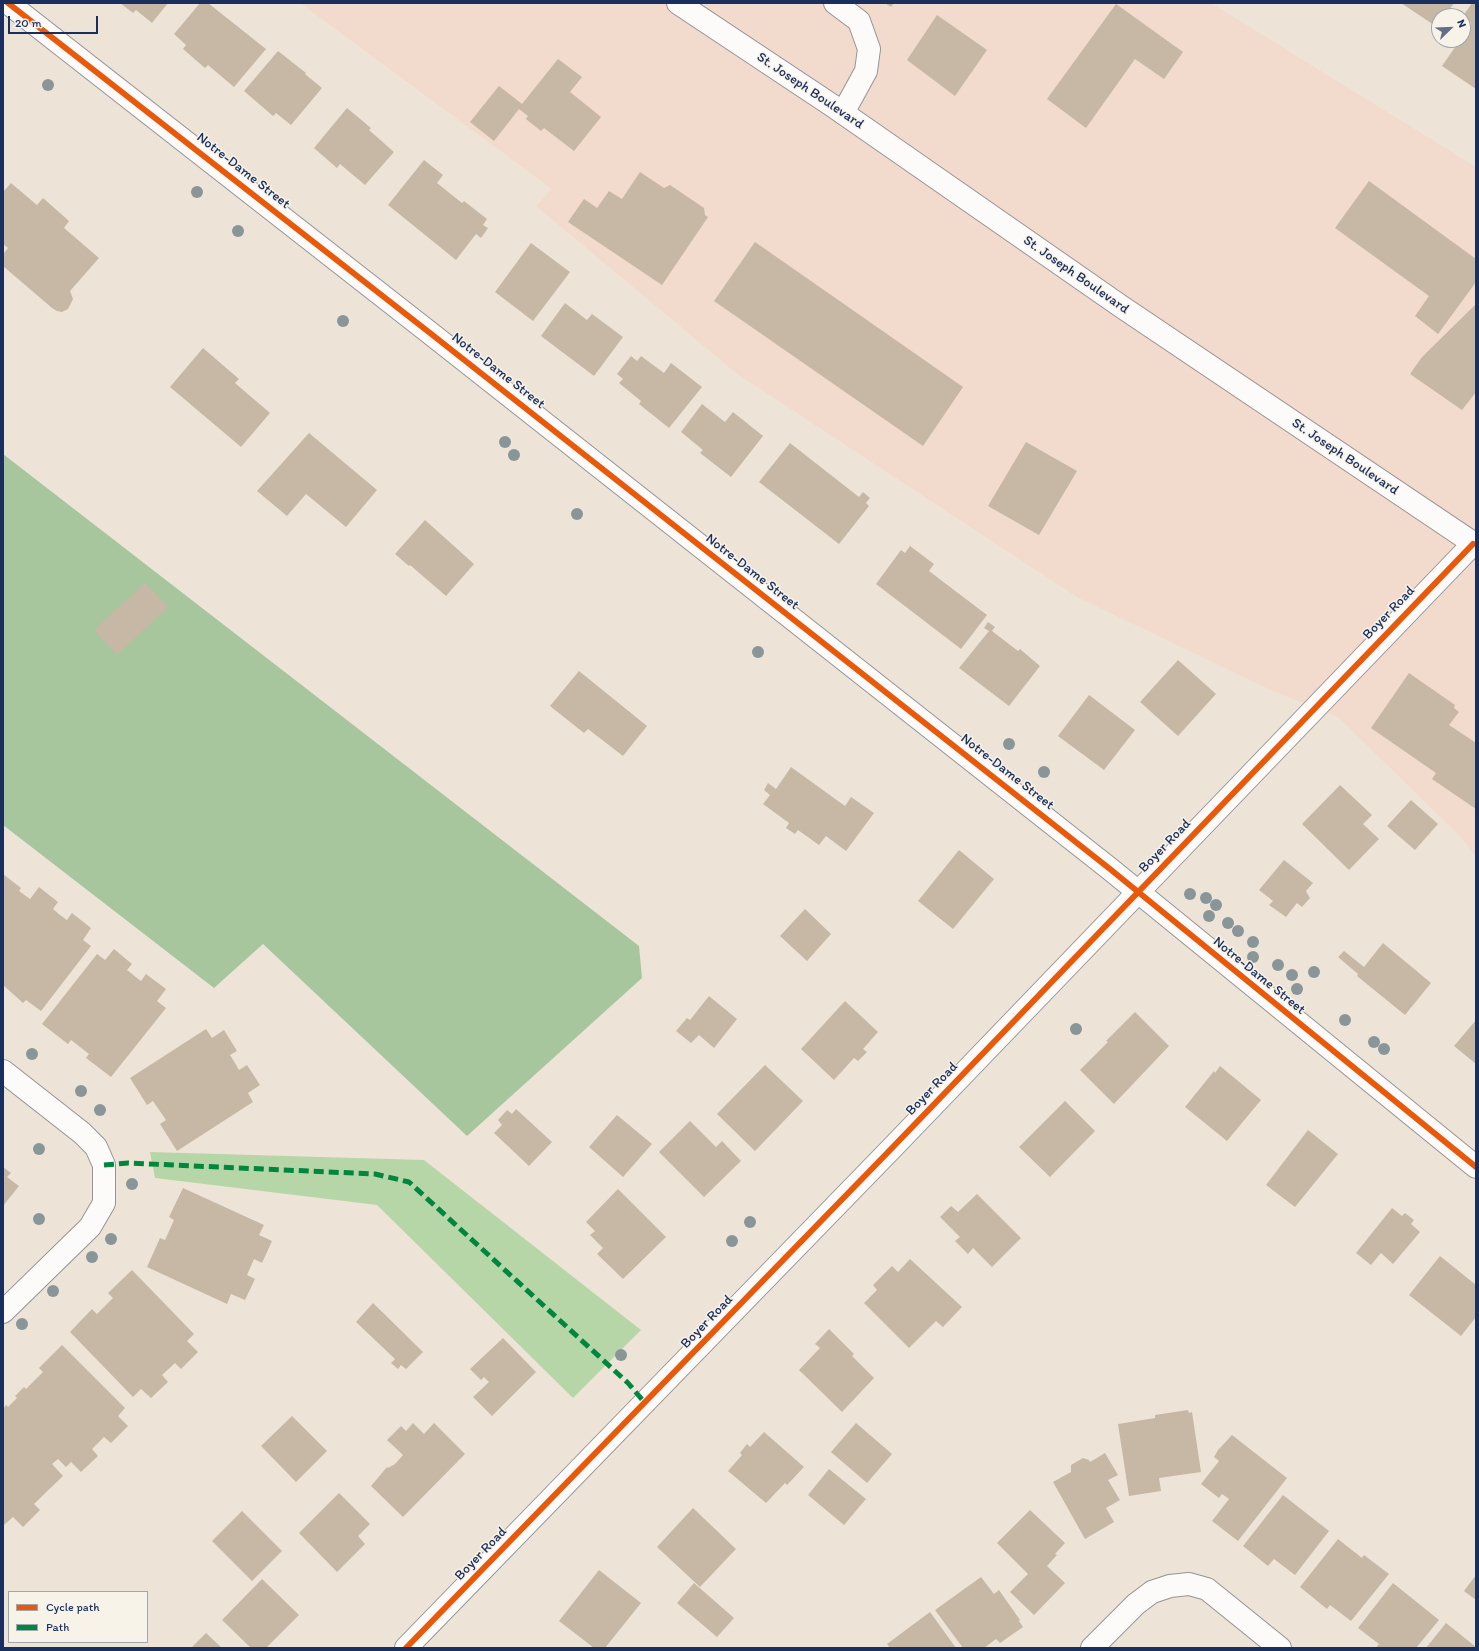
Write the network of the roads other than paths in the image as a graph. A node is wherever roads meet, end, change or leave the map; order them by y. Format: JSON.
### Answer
{"nodes":[{"id":1,"x":8,"y":3,"type":"edge"},
{"id":2,"x":678,"y":3,"type":"edge"},
{"id":3,"x":835,"y":3,"type":"edge"},
{"id":4,"x":843,"y":114,"type":"junction"},
{"id":5,"x":1475,"y":545,"type":"edge"},
{"id":6,"x":1138,"y":892,"type":"junction"},
{"id":7,"x":3,"y":1071,"type":"edge"},
{"id":8,"x":1476,"y":1167,"type":"edge"},
{"id":9,"x":3,"y":1312,"type":"edge"},
{"id":10,"x":406,"y":1648,"type":"edge"},
{"id":11,"x":1092,"y":1648,"type":"edge"},
{"id":12,"x":1280,"y":1648,"type":"edge"}],
"edges":[{"from":1,"to":6,"type":"street","name":"Notre-Dame Street"},
{"from":2,"to":4,"type":"street","name":"St. Joseph Boulevard"},
{"from":3,"to":4,"type":"street"},
{"from":4,"to":5,"type":"street","name":"St. Joseph Boulevard"},
{"from":5,"to":6,"type":"street","name":"Boyer Road"},
{"from":6,"to":8,"type":"street","name":"Notre-Dame Street"},
{"from":6,"to":10,"type":"street","name":"Boyer Road"},
{"from":7,"to":9,"type":"street"},
{"from":11,"to":12,"type":"street"}]}
